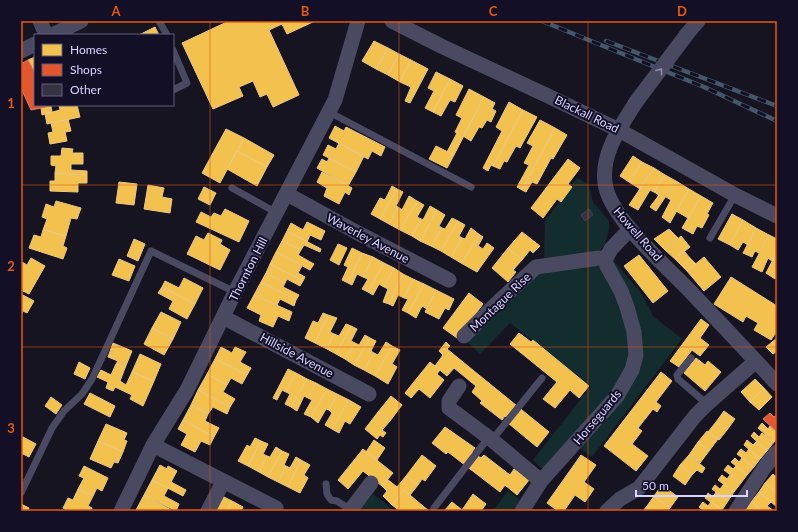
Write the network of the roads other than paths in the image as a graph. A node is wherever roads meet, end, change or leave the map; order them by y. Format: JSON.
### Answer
{"nodes":[{"id":1,"x":40,"y":21,"type":"edge"},
{"id":2,"x":81,"y":21,"type":"edge"},
{"id":3,"x":159,"y":21,"type":"edge"},
{"id":4,"x":358,"y":21,"type":"edge"},
{"id":5,"x":392,"y":21,"type":"edge"},
{"id":6,"x":697,"y":21,"type":"edge"},
{"id":7,"x":46,"y":34,"type":"edge"},
{"id":8,"x":54,"y":34,"type":"edge"},
{"id":9,"x":166,"y":34,"type":"edge"},
{"id":10,"x":34,"y":44,"type":"edge"},
{"id":11,"x":21,"y":51,"type":"edge"},
{"id":12,"x":174,"y":52,"type":"edge"},
{"id":13,"x":174,"y":90,"type":"edge"},
{"id":14,"x":329,"y":112,"type":"junction"},
{"id":15,"x":619,"y":130,"type":"junction"},
{"id":16,"x":471,"y":187,"type":"dead end"},
{"id":17,"x":232,"y":188,"type":"dead end"},
{"id":18,"x":287,"y":194,"type":"junction"},
{"id":19,"x":735,"y":195,"type":"junction"},
{"id":20,"x":277,"y":213,"type":"junction"},
{"id":21,"x":777,"y":216,"type":"edge"},
{"id":22,"x":630,"y":228,"type":"junction"},
{"id":23,"x":710,"y":238,"type":"dead end"},
{"id":24,"x":605,"y":260,"type":"junction"},
{"id":25,"x":449,"y":280,"type":"dead end"},
{"id":26,"x":235,"y":292,"type":"junction"},
{"id":27,"x":224,"y":317,"type":"junction"},
{"id":28,"x":464,"y":336,"type":"dead end"},
{"id":29,"x":691,"y":358,"type":"dead end"},
{"id":30,"x":756,"y":361,"type":"junction"},
{"id":31,"x":542,"y":378,"type":"dead end"},
{"id":32,"x":777,"y":384,"type":"edge"},
{"id":33,"x":459,"y":386,"type":"dead end"},
{"id":34,"x":369,"y":394,"type":"dead end"},
{"id":35,"x":707,"y":404,"type":"junction"},
{"id":36,"x":490,"y":438,"type":"junction"},
{"id":37,"x":153,"y":445,"type":"junction"},
{"id":38,"x":777,"y":452,"type":"edge"},
{"id":39,"x":542,"y":481,"type":"junction"},
{"id":40,"x":223,"y":482,"type":"junction"},
{"id":41,"x":371,"y":483,"type":"dead end"},
{"id":42,"x":326,"y":484,"type":"dead end"},
{"id":43,"x":21,"y":493,"type":"edge"},
{"id":44,"x":276,"y":508,"type":"dead end"},
{"id":45,"x":434,"y":508,"type":"dead end"},
{"id":46,"x":121,"y":511,"type":"edge"},
{"id":47,"x":208,"y":511,"type":"edge"},
{"id":48,"x":350,"y":511,"type":"edge"},
{"id":49,"x":522,"y":511,"type":"edge"},
{"id":50,"x":608,"y":511,"type":"edge"},
{"id":51,"x":736,"y":511,"type":"edge"}],
"edges":[{"from":1,"to":7,"type":"street"},
{"from":2,"to":8,"type":"street"},
{"from":3,"to":9,"type":"lane"},
{"from":4,"to":14,"type":"street","name":"Thornton Hill"},
{"from":5,"to":15,"type":"street","name":"Blackall Road"},
{"from":15,"to":6,"type":"street","name":"Howell Road","one_way":true,"bridge":true},
{"from":10,"to":11,"type":"street"},
{"from":12,"to":13,"type":"lane"},
{"from":14,"to":16,"type":"lane"},
{"from":14,"to":18,"type":"street","name":"Thornton Hill"},
{"from":15,"to":19,"type":"street","name":"Blackall Road"},
{"from":15,"to":22,"type":"street","name":"Howell Road"},
{"from":17,"to":20,"type":"lane"},
{"from":18,"to":20,"type":"street","name":"Thornton Hill"},
{"from":18,"to":25,"type":"street","name":"Waverley Avenue"},
{"from":19,"to":21,"type":"street","name":"Blackall Road"},
{"from":19,"to":23,"type":"lane"},
{"from":20,"to":26,"type":"street","name":"Thornton Hill"},
{"from":22,"to":24,"type":"street"},
{"from":22,"to":30,"type":"street","name":"Howell Road"},
{"from":24,"to":28,"type":"street","name":"Montague Rise"},
{"from":24,"to":39,"type":"street","name":"Horseguards"},
{"from":26,"to":27,"type":"street","name":"Thornton Hill"},
{"from":26,"to":43,"type":"lane"},
{"from":27,"to":34,"type":"street","name":"Hillside Avenue"},
{"from":27,"to":37,"type":"street","name":"Thornton Hill"},
{"from":29,"to":35,"type":"lane"},
{"from":30,"to":32,"type":"street","name":"Howell Road"},
{"from":30,"to":35,"type":"street"},
{"from":31,"to":36,"type":"lane"},
{"from":33,"to":36,"type":"street"},
{"from":35,"to":50,"type":"street"},
{"from":36,"to":39,"type":"street"},
{"from":36,"to":45,"type":"lane"},
{"from":37,"to":40,"type":"street"},
{"from":37,"to":46,"type":"street","name":"Thornton Hill"},
{"from":38,"to":51,"type":"street"},
{"from":39,"to":49,"type":"street","name":"Horseguards"},
{"from":40,"to":44,"type":"street"},
{"from":40,"to":47,"type":"street"},
{"from":41,"to":48,"type":"street"},
{"from":42,"to":48,"type":"lane"}]}
